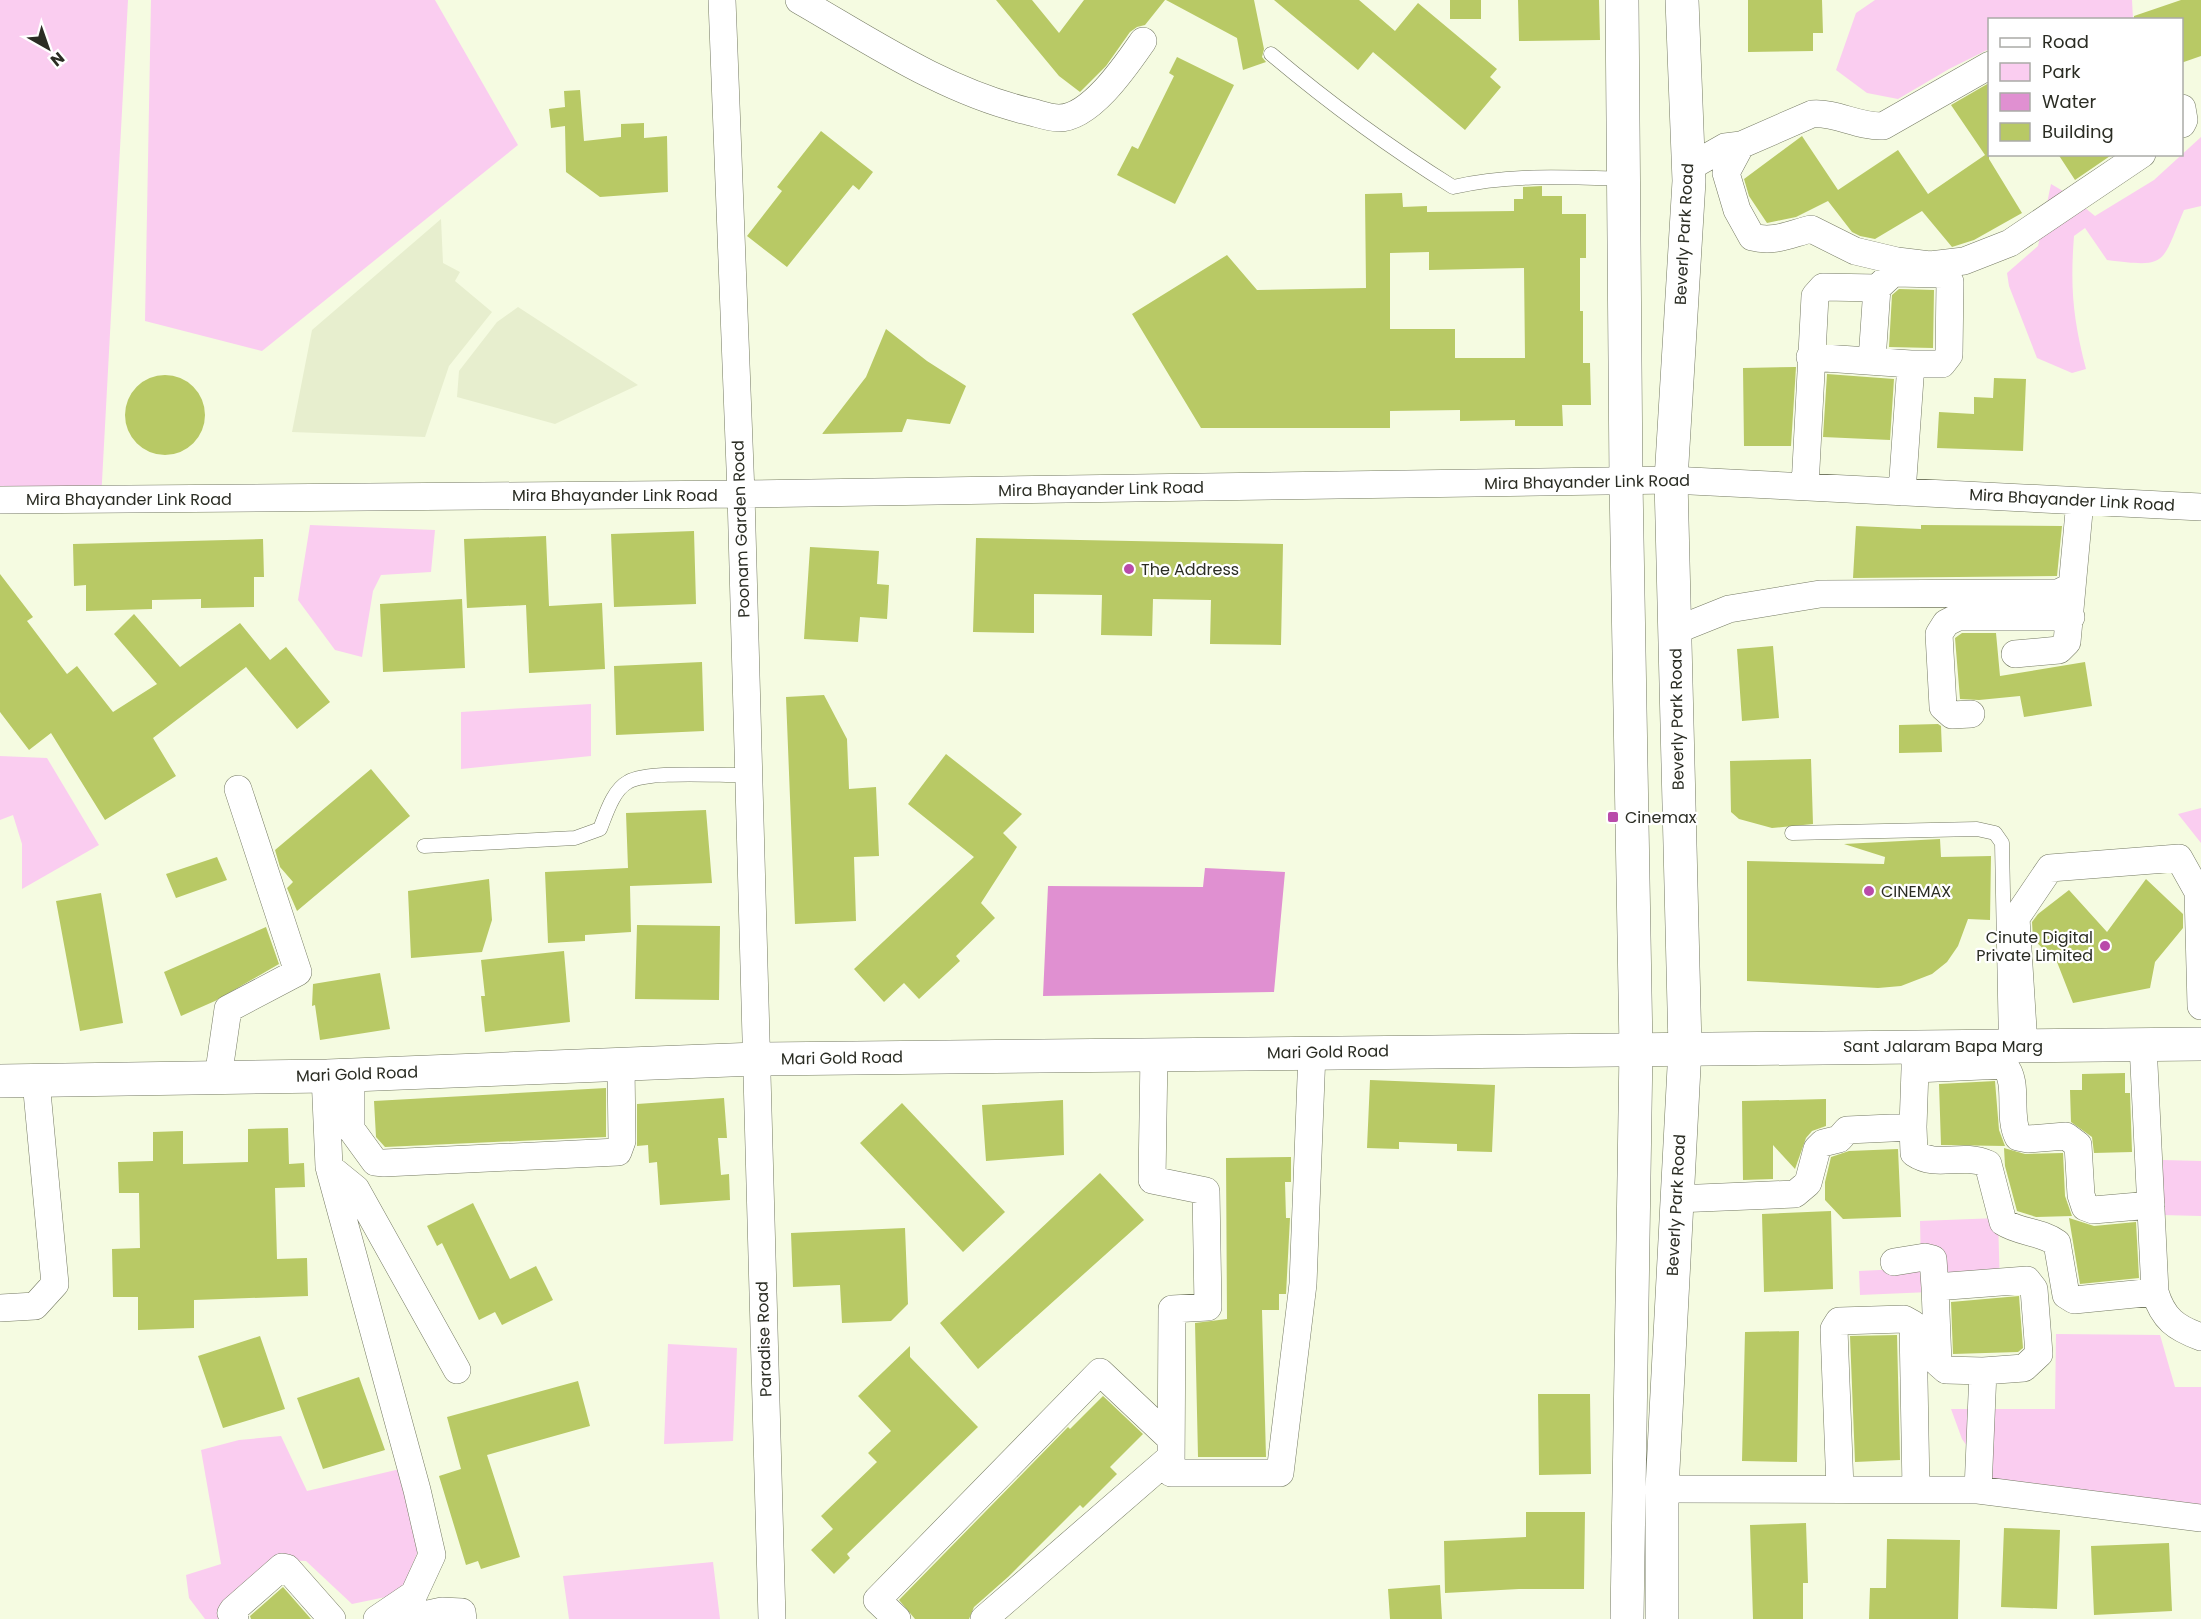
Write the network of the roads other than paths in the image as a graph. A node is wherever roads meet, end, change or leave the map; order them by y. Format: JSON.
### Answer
{"nodes":[{"id":1,"x":722,"y":0,"type":"edge"},
{"id":2,"x":799,"y":0,"type":"edge"},
{"id":3,"x":1622,"y":0,"type":"edge"},
{"id":4,"x":1682,"y":0,"type":"edge"},
{"id":5,"x":1143,"y":41,"type":"dead end"},
{"id":6,"x":1271,"y":54,"type":"dead end"},
{"id":7,"x":1988,"y":67,"type":"edge"},
{"id":8,"x":1741,"y":145,"type":"junction"},
{"id":9,"x":2139,"y":156,"type":"edge"},
{"id":10,"x":1688,"y":168,"type":"junction"},
{"id":11,"x":1625,"y":179,"type":"junction"},
{"id":12,"x":1877,"y":288,"type":"junction"},
{"id":13,"x":1810,"y":357,"type":"junction"},
{"id":14,"x":1872,"y":360,"type":"junction"},
{"id":15,"x":1911,"y":364,"type":"junction"},
{"id":16,"x":1671,"y":480,"type":"junction"},
{"id":17,"x":1626,"y":481,"type":"junction"},
{"id":18,"x":1804,"y":487,"type":"junction"},
{"id":19,"x":1902,"y":492,"type":"junction"},
{"id":20,"x":741,"y":494,"type":"junction"},
{"id":21,"x":0,"y":500,"type":"edge"},
{"id":22,"x":2080,"y":501,"type":"junction"},
{"id":23,"x":2201,"y":507,"type":"edge"},
{"id":24,"x":2066,"y":589,"type":"dead end"},
{"id":25,"x":2071,"y":617,"type":"junction"},
{"id":26,"x":1674,"y":631,"type":"junction"},
{"id":27,"x":2014,"y":654,"type":"dead end"},
{"id":28,"x":1971,"y":714,"type":"dead end"},
{"id":29,"x":748,"y":776,"type":"junction"},
{"id":30,"x":238,"y":789,"type":"dead end"},
{"id":31,"x":1792,"y":833,"type":"dead end"},
{"id":32,"x":424,"y":846,"type":"dead end"},
{"id":33,"x":2201,"y":1006,"type":"edge"},
{"id":34,"x":2143,"y":1044,"type":"junction"},
{"id":35,"x":2201,"y":1044,"type":"edge"},
{"id":36,"x":2015,"y":1046,"type":"junction"},
{"id":37,"x":1685,"y":1048,"type":"junction"},
{"id":38,"x":1636,"y":1049,"type":"junction"},
{"id":39,"x":1312,"y":1052,"type":"junction"},
{"id":40,"x":1154,"y":1054,"type":"junction"},
{"id":41,"x":1915,"y":1058,"type":"junction"},
{"id":42,"x":756,"y":1059,"type":"junction"},
{"id":43,"x":621,"y":1064,"type":"junction"},
{"id":44,"x":338,"y":1075,"type":"junction"},
{"id":45,"x":218,"y":1078,"type":"junction"},
{"id":46,"x":0,"y":1081,"type":"edge"},
{"id":47,"x":36,"y":1081,"type":"junction"},
{"id":48,"x":1913,"y":1127,"type":"junction"},
{"id":49,"x":329,"y":1167,"type":"junction"},
{"id":50,"x":1676,"y":1199,"type":"junction"},
{"id":51,"x":2145,"y":1206,"type":"junction"},
{"id":52,"x":1894,"y":1262,"type":"dead end"},
{"id":53,"x":1935,"y":1287,"type":"junction"},
{"id":54,"x":2150,"y":1293,"type":"junction"},
{"id":55,"x":0,"y":1308,"type":"edge"},
{"id":56,"x":2201,"y":1337,"type":"edge"},
{"id":57,"x":457,"y":1370,"type":"dead end"},
{"id":58,"x":1983,"y":1371,"type":"junction"},
{"id":59,"x":1171,"y":1448,"type":"junction"},
{"id":60,"x":1662,"y":1489,"type":"junction"},
{"id":61,"x":1840,"y":1490,"type":"junction"},
{"id":62,"x":1916,"y":1490,"type":"junction"},
{"id":63,"x":1978,"y":1490,"type":"junction"},
{"id":64,"x":2201,"y":1518,"type":"edge"},
{"id":65,"x":235,"y":1619,"type":"edge"},
{"id":66,"x":332,"y":1619,"type":"edge"},
{"id":67,"x":378,"y":1619,"type":"edge"},
{"id":68,"x":405,"y":1619,"type":"edge"},
{"id":69,"x":463,"y":1619,"type":"edge"},
{"id":70,"x":772,"y":1619,"type":"edge"},
{"id":71,"x":897,"y":1619,"type":"edge"},
{"id":72,"x":984,"y":1619,"type":"edge"},
{"id":73,"x":1627,"y":1619,"type":"edge"},
{"id":74,"x":1662,"y":1619,"type":"edge"}],
"edges":[{"from":1,"to":20,"type":"street","name":"Poonam Garden Road"},
{"from":2,"to":5,"type":"street"},
{"from":3,"to":11,"type":"main road"},
{"from":4,"to":10,"type":"main road","name":"Beverly Park Road"},
{"from":6,"to":11,"type":"lane"},
{"from":7,"to":8,"type":"street"},
{"from":8,"to":9,"type":"street"},
{"from":8,"to":10,"type":"street"},
{"from":10,"to":16,"type":"main road","name":"Beverly Park Road"},
{"from":11,"to":17,"type":"main road"},
{"from":12,"to":13,"type":"street"},
{"from":12,"to":14,"type":"street"},
{"from":12,"to":15,"type":"street"},
{"from":13,"to":14,"type":"street"},
{"from":13,"to":18,"type":"street"},
{"from":14,"to":15,"type":"street"},
{"from":15,"to":19,"type":"street"},
{"from":16,"to":17,"type":"street","name":"Mira Bhayander Link Road"},
{"from":16,"to":18,"type":"street","name":"Mira Bhayander Link Road"},
{"from":16,"to":26,"type":"main road","name":"Beverly Park Road"},
{"from":17,"to":20,"type":"street","name":"Mira Bhayander Link Road"},
{"from":17,"to":38,"type":"main road"},
{"from":18,"to":19,"type":"street","name":"Mira Bhayander Link Road"},
{"from":19,"to":22,"type":"street","name":"Mira Bhayander Link Road"},
{"from":20,"to":21,"type":"street","name":"Mira Bhayander Link Road"},
{"from":20,"to":29,"type":"street","name":"Poonam Garden Road"},
{"from":22,"to":23,"type":"street","name":"Mira Bhayander Link Road"},
{"from":22,"to":25,"type":"street"},
{"from":24,"to":26,"type":"street"},
{"from":25,"to":27,"type":"street"},
{"from":25,"to":28,"type":"street"},
{"from":26,"to":37,"type":"main road","name":"Beverly Park Road"},
{"from":29,"to":32,"type":"lane"},
{"from":29,"to":42,"type":"street","name":"Poonam Garden Road"},
{"from":30,"to":45,"type":"street"},
{"from":31,"to":36,"type":"lane"},
{"from":33,"to":36,"type":"street"},
{"from":34,"to":35,"type":"main road","name":"Sant Jalaram Bapa Marg"},
{"from":34,"to":36,"type":"main road","name":"Sant Jalaram Bapa Marg"},
{"from":34,"to":51,"type":"street"},
{"from":36,"to":41,"type":"main road","name":"Sant Jalaram Bapa Marg"},
{"from":37,"to":38,"type":"main road","name":"Mari Gold Road"},
{"from":37,"to":41,"type":"main road","name":"Sant Jalaram Bapa Marg"},
{"from":37,"to":50,"type":"main road","name":"Beverly Park Road"},
{"from":38,"to":39,"type":"main road","name":"Mari Gold Road"},
{"from":38,"to":73,"type":"main road"},
{"from":39,"to":40,"type":"main road","name":"Mari Gold Road"},
{"from":39,"to":59,"type":"street"},
{"from":40,"to":42,"type":"main road","name":"Mari Gold Road"},
{"from":40,"to":59,"type":"street"},
{"from":41,"to":48,"type":"street"},
{"from":41,"to":51,"type":"street"},
{"from":42,"to":43,"type":"main road","name":"Mari Gold Road"},
{"from":42,"to":70,"type":"street","name":"Paradise Road"},
{"from":43,"to":44,"type":"main road","name":"Mari Gold Road"},
{"from":43,"to":44,"type":"street"},
{"from":44,"to":45,"type":"main road","name":"Mari Gold Road"},
{"from":44,"to":49,"type":"street"},
{"from":45,"to":47,"type":"main road","name":"Mari Gold Road"},
{"from":46,"to":47,"type":"main road","name":"Mari Gold Road"},
{"from":47,"to":55,"type":"street"},
{"from":48,"to":50,"type":"street"},
{"from":48,"to":54,"type":"street"},
{"from":49,"to":57,"type":"street"},
{"from":49,"to":67,"type":"street"},
{"from":50,"to":60,"type":"main road","name":"Beverly Park Road"},
{"from":51,"to":54,"type":"street"},
{"from":52,"to":53,"type":"street"},
{"from":53,"to":58,"type":"street"},
{"from":53,"to":58,"type":"street"},
{"from":54,"to":56,"type":"street"},
{"from":58,"to":63,"type":"street"},
{"from":59,"to":71,"type":"street"},
{"from":59,"to":72,"type":"street"},
{"from":60,"to":61,"type":"street"},
{"from":60,"to":74,"type":"main road","name":"Beverly Park Road"},
{"from":61,"to":62,"type":"street"},
{"from":61,"to":62,"type":"street"},
{"from":62,"to":63,"type":"street"},
{"from":63,"to":64,"type":"street"},
{"from":65,"to":66,"type":"street"},
{"from":68,"to":69,"type":"street"}]}
